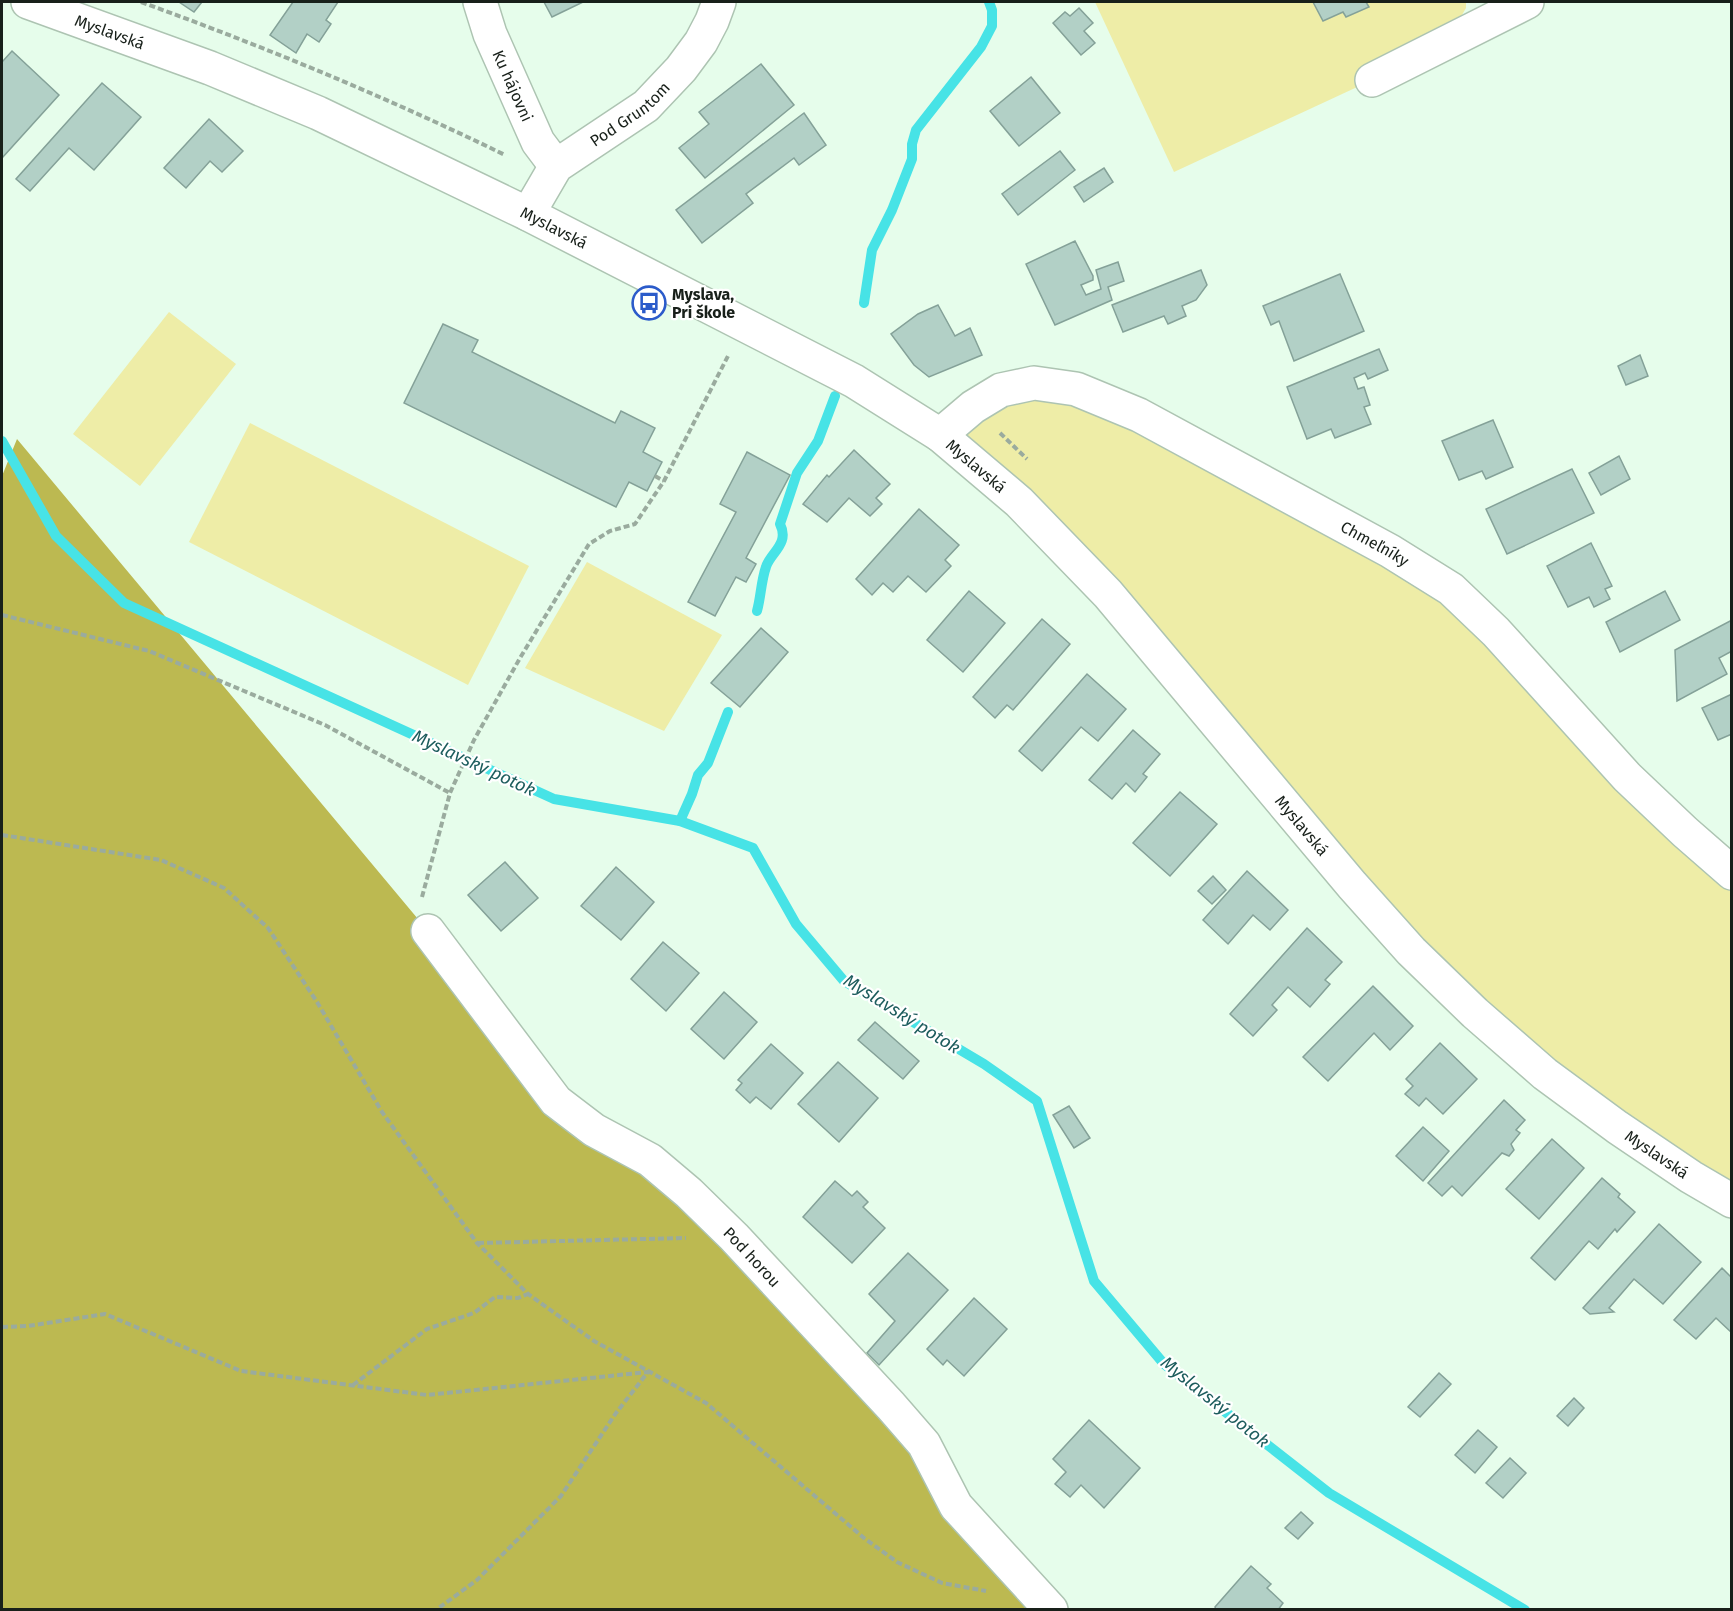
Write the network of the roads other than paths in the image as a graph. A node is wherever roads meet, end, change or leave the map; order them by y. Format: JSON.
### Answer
{"nodes":[{"id":1,"x":28,"y":2,"type":"edge"},
{"id":2,"x":480,"y":2,"type":"edge"},
{"id":3,"x":718,"y":2,"type":"edge"},
{"id":4,"x":1527,"y":2,"type":"edge"},
{"id":5,"x":1487,"y":10,"type":"edge"},
{"id":6,"x":1372,"y":80,"type":"dead end"},
{"id":7,"x":555,"y":166,"type":"junction"},
{"id":8,"x":528,"y":214,"type":"junction"},
{"id":9,"x":940,"y":435,"type":"junction"},
{"id":10,"x":1731,"y":873,"type":"edge"},
{"id":11,"x":428,"y":931,"type":"road end"},
{"id":12,"x":1731,"y":1201,"type":"edge"},
{"id":13,"x":1051,"y":1610,"type":"edge"}],
"edges":[{"from":1,"to":8,"type":"street","name":"Myslavská"},
{"from":2,"to":7,"type":"street","name":"Ku hájovni"},
{"from":3,"to":7,"type":"street","name":"Pod Gruntom"},
{"from":4,"to":5,"type":"street"},
{"from":5,"to":6,"type":"street"},
{"from":7,"to":8,"type":"street","name":"Pod Gruntom"},
{"from":8,"to":9,"type":"street","name":"Myslavská"},
{"from":9,"to":10,"type":"street","name":"Chmeľníky"},
{"from":9,"to":12,"type":"street","name":"Myslavská"},
{"from":11,"to":13,"type":"street","name":"Pod horou"}]}
